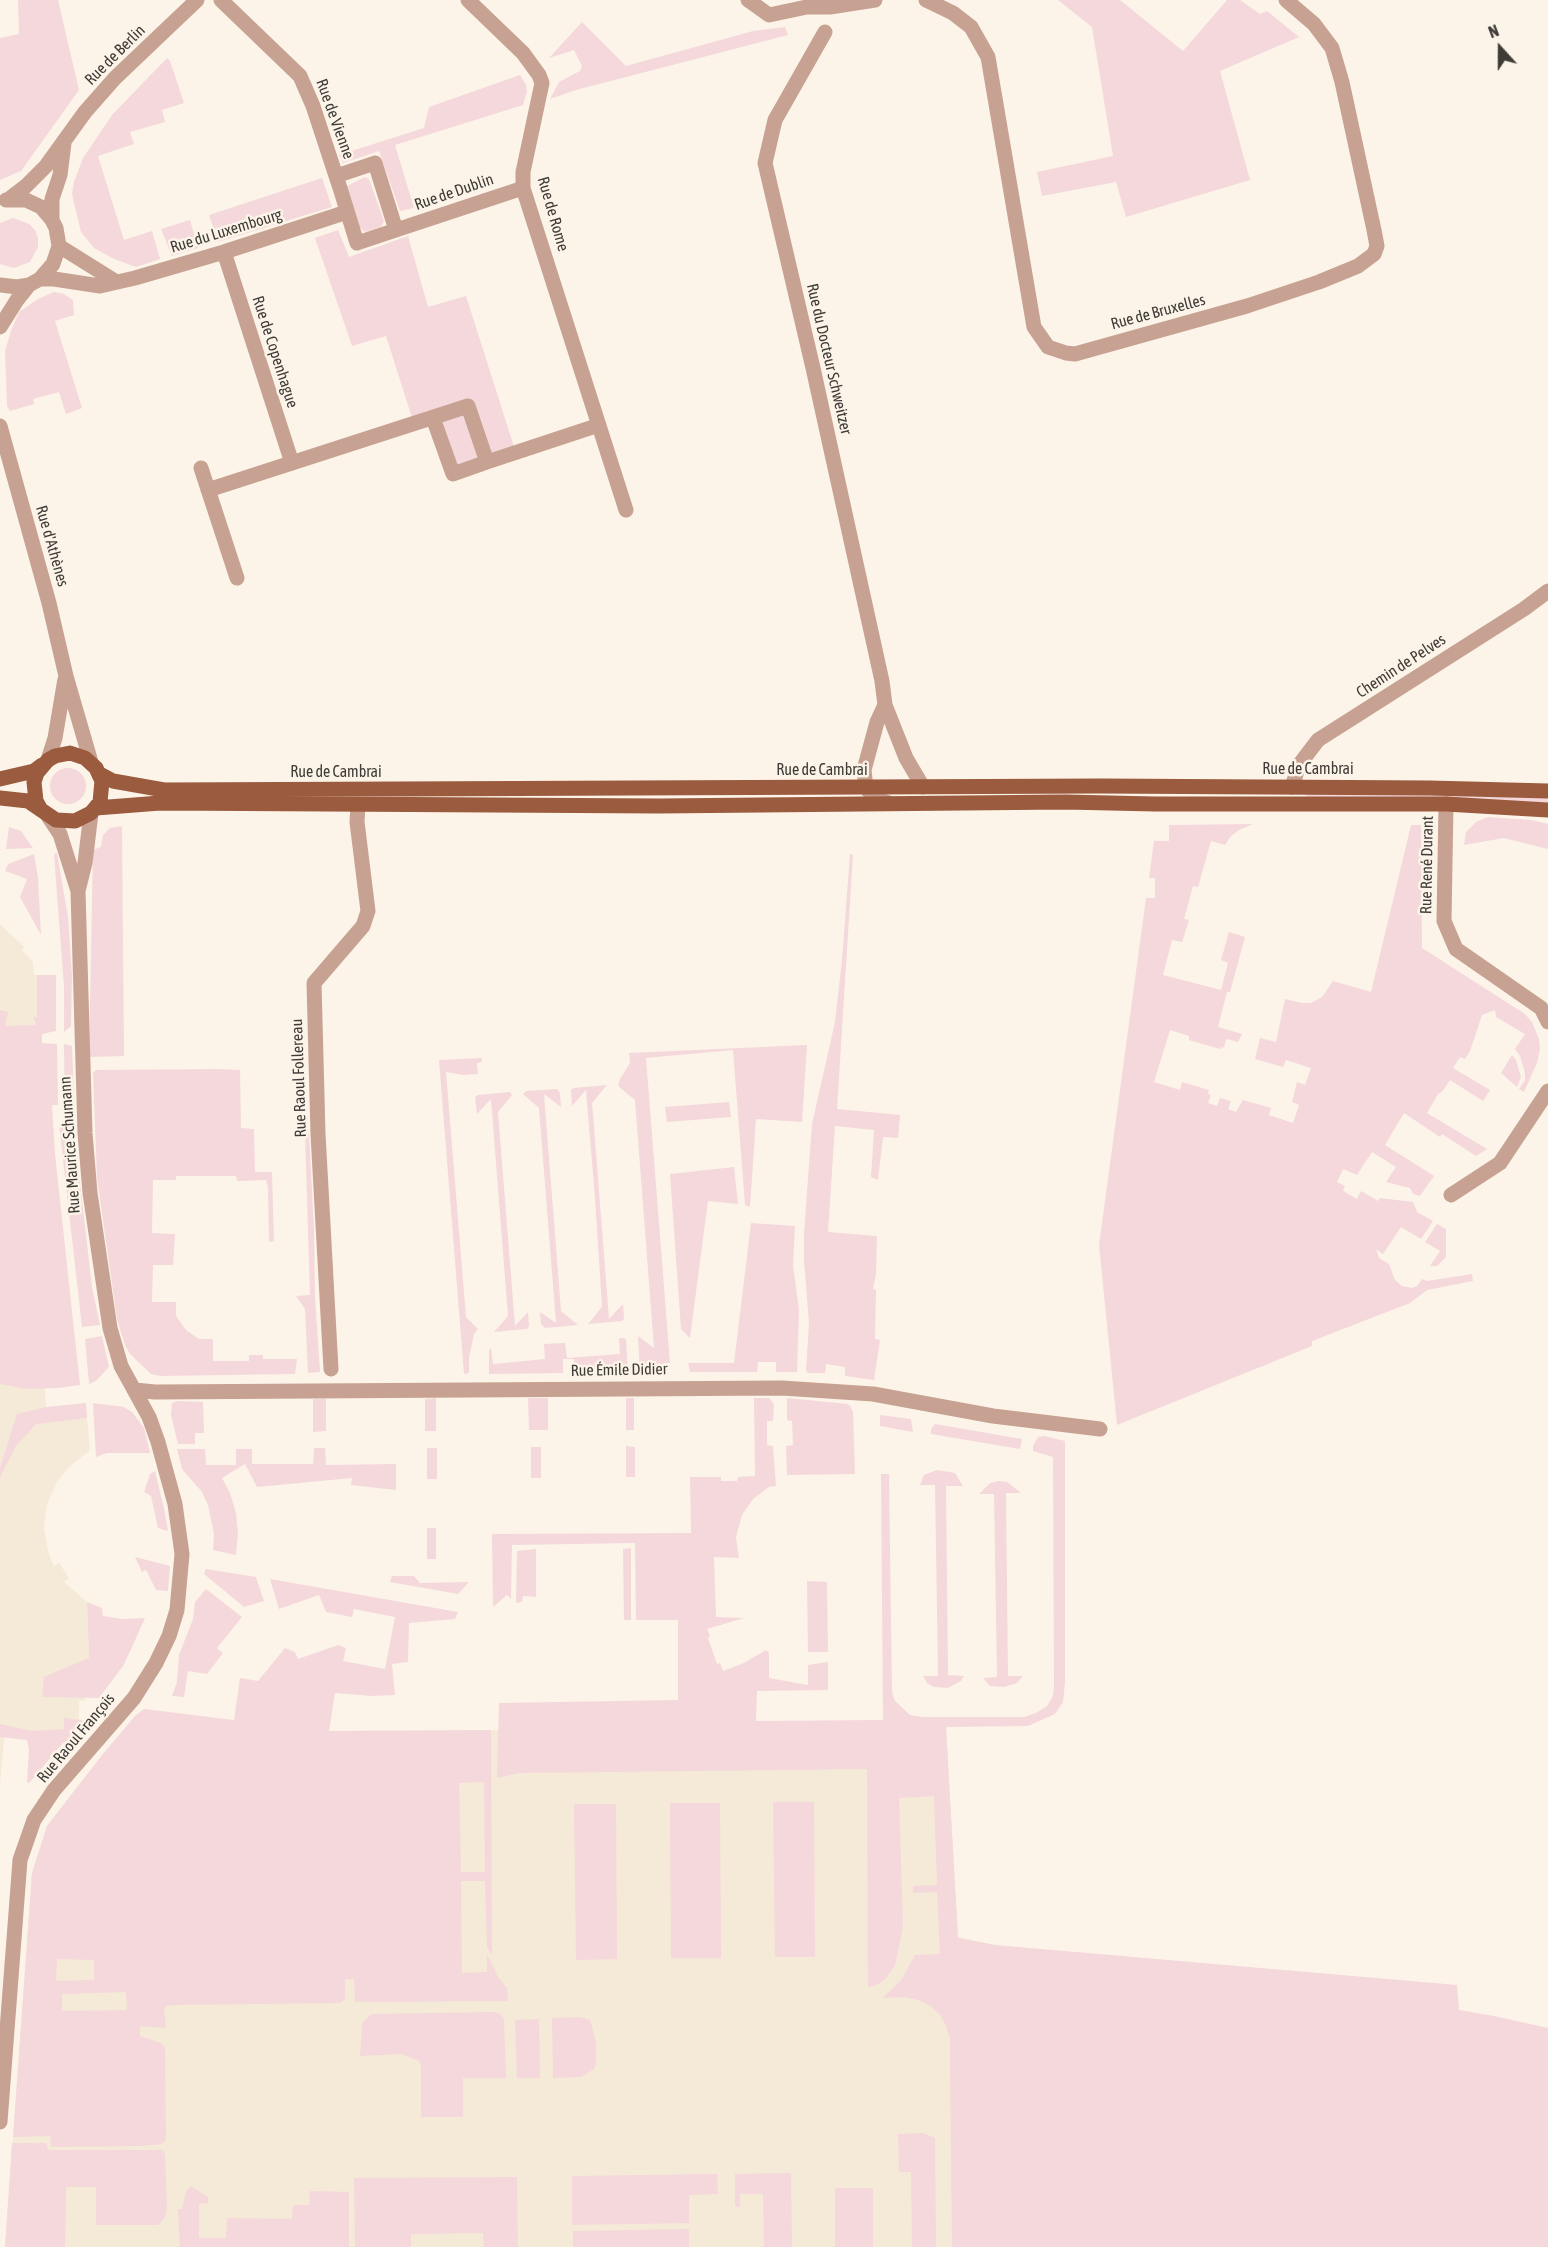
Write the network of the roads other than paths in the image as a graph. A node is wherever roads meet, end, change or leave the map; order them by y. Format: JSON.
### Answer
{"nodes":[{"id":1,"x":197,"y":0,"type":"edge"},
{"id":2,"x":221,"y":0,"type":"edge"},
{"id":3,"x":468,"y":0,"type":"edge"},
{"id":4,"x":748,"y":0,"type":"edge"},
{"id":5,"x":875,"y":0,"type":"edge"},
{"id":6,"x":926,"y":0,"type":"edge"},
{"id":7,"x":1286,"y":0,"type":"edge"},
{"id":8,"x":825,"y":32,"type":"dead end"},
{"id":9,"x":64,"y":140,"type":"junction"},
{"id":10,"x":336,"y":176,"type":"junction"},
{"id":11,"x":524,"y":188,"type":"junction"},
{"id":12,"x":4,"y":200,"type":"edge"},
{"id":13,"x":347,"y":212,"type":"junction"},
{"id":14,"x":52,"y":220,"type":"junction"},
{"id":15,"x":396,"y":230,"type":"junction"},
{"id":16,"x":59,"y":246,"type":"junction"},
{"id":17,"x":225,"y":252,"type":"junction"},
{"id":18,"x":115,"y":281,"type":"junction"},
{"id":19,"x":35,"y":282,"type":"junction"},
{"id":20,"x":0,"y":285,"type":"edge"},
{"id":21,"x":0,"y":327,"type":"edge"},
{"id":22,"x":433,"y":418,"type":"junction"},
{"id":23,"x":599,"y":425,"type":"junction"},
{"id":24,"x":0,"y":426,"type":"edge"},
{"id":25,"x":487,"y":462,"type":"junction"},
{"id":26,"x":292,"y":463,"type":"junction"},
{"id":27,"x":201,"y":468,"type":"dead end"},
{"id":28,"x":208,"y":490,"type":"junction"},
{"id":29,"x":626,"y":510,"type":"dead end"},
{"id":30,"x":237,"y":578,"type":"dead end"},
{"id":31,"x":1548,"y":591,"type":"edge"},
{"id":32,"x":66,"y":676,"type":"junction"},
{"id":33,"x":885,"y":705,"type":"junction"},
{"id":34,"x":45,"y":763,"type":"junction"},
{"id":35,"x":95,"y":768,"type":"junction"},
{"id":36,"x":0,"y":778,"type":"edge"},
{"id":37,"x":923,"y":787,"type":"junction"},
{"id":38,"x":1292,"y":787,"type":"junction"},
{"id":39,"x":866,"y":788,"type":"junction"},
{"id":40,"x":1548,"y":791,"type":"edge"},
{"id":41,"x":1,"y":798,"type":"edge"},
{"id":42,"x":889,"y":803,"type":"junction"},
{"id":43,"x":1446,"y":804,"type":"junction"},
{"id":44,"x":358,"y":805,"type":"junction"},
{"id":45,"x":1548,"y":810,"type":"edge"},
{"id":46,"x":94,"y":811,"type":"junction"},
{"id":47,"x":45,"y":813,"type":"junction"},
{"id":48,"x":78,"y":891,"type":"junction"},
{"id":49,"x":1548,"y":1022,"type":"edge"},
{"id":50,"x":1548,"y":1091,"type":"edge"},
{"id":51,"x":1452,"y":1195,"type":"dead end"},
{"id":52,"x":331,"y":1369,"type":"dead end"},
{"id":53,"x":135,"y":1390,"type":"junction"},
{"id":54,"x":1100,"y":1429,"type":"dead end"},
{"id":55,"x":0,"y":2122,"type":"edge"}],
"edges":[{"from":1,"to":9,"type":"street","name":"Rue de Berlin"},
{"from":2,"to":10,"type":"street","name":"Rue de Vienne"},
{"from":3,"to":11,"type":"street","name":"Rue de Rome"},
{"from":4,"to":5,"type":"street"},
{"from":6,"to":7,"type":"street","name":"Rue de Bruxelles"},
{"from":8,"to":33,"type":"street","name":"Rue du Docteur Schweitzer"},
{"from":9,"to":12,"type":"street","name":"Rue de Berlin"},
{"from":9,"to":14,"type":"street"},
{"from":10,"to":13,"type":"street","name":"Rue de Vienne"},
{"from":10,"to":15,"type":"street"},
{"from":11,"to":15,"type":"street","name":"Rue de Dublin"},
{"from":11,"to":23,"type":"street","name":"Rue de Rome"},
{"from":12,"to":14,"type":"street"},
{"from":13,"to":15,"type":"street","name":"Rue de Dublin"},
{"from":13,"to":17,"type":"street","name":"Rue du Luxembourg"},
{"from":14,"to":16,"type":"street"},
{"from":16,"to":18,"type":"street"},
{"from":16,"to":19,"type":"street"},
{"from":17,"to":18,"type":"street","name":"Rue du Luxembourg"},
{"from":17,"to":26,"type":"street","name":"Rue de Copenhague"},
{"from":18,"to":19,"type":"street","name":"Rue du Luxembourg"},
{"from":19,"to":20,"type":"street","name":"Rue du Luxembourg"},
{"from":19,"to":21,"type":"street"},
{"from":22,"to":25,"type":"street"},
{"from":22,"to":25,"type":"street"},
{"from":22,"to":26,"type":"street"},
{"from":23,"to":25,"type":"street"},
{"from":23,"to":29,"type":"street","name":"Rue de Rome"},
{"from":24,"to":32,"type":"street","name":"Rue d'Athènes"},
{"from":26,"to":28,"type":"street"},
{"from":27,"to":28,"type":"street"},
{"from":28,"to":30,"type":"street"},
{"from":31,"to":38,"type":"street","name":"Chemin de Pelves"},
{"from":32,"to":34,"type":"street"},
{"from":32,"to":35,"type":"street","name":"Rue d'Athènes"},
{"from":33,"to":37,"type":"street","name":"Rue du Docteur Schweitzer"},
{"from":33,"to":39,"type":"street"},
{"from":34,"to":35,"type":"main road"},
{"from":34,"to":36,"type":"main road"},
{"from":34,"to":47,"type":"main road"},
{"from":35,"to":39,"type":"main road","name":"Rue de Cambrai"},
{"from":35,"to":46,"type":"main road"},
{"from":37,"to":38,"type":"main road","name":"Rue de Cambrai"},
{"from":37,"to":39,"type":"main road","name":"Rue de Cambrai"},
{"from":38,"to":40,"type":"main road","name":"Rue de Cambrai"},
{"from":39,"to":42,"type":"street"},
{"from":41,"to":47,"type":"main road"},
{"from":42,"to":43,"type":"main road","name":"Rue de Cambrai"},
{"from":42,"to":44,"type":"main road","name":"Rue de Cambrai"},
{"from":43,"to":45,"type":"main road","name":"Rue de Cambrai"},
{"from":43,"to":49,"type":"street","name":"Rue René Durant"},
{"from":44,"to":46,"type":"main road","name":"Rue de Cambrai"},
{"from":44,"to":52,"type":"street","name":"Rue Raoul Follereau"},
{"from":46,"to":47,"type":"main road"},
{"from":46,"to":48,"type":"street"},
{"from":47,"to":48,"type":"street"},
{"from":48,"to":53,"type":"street","name":"Rue Maurice Schumann"},
{"from":50,"to":51,"type":"street"},
{"from":53,"to":54,"type":"street","name":"Rue Émile Didier"},
{"from":53,"to":55,"type":"street","name":"Rue Raoul François"}]}
